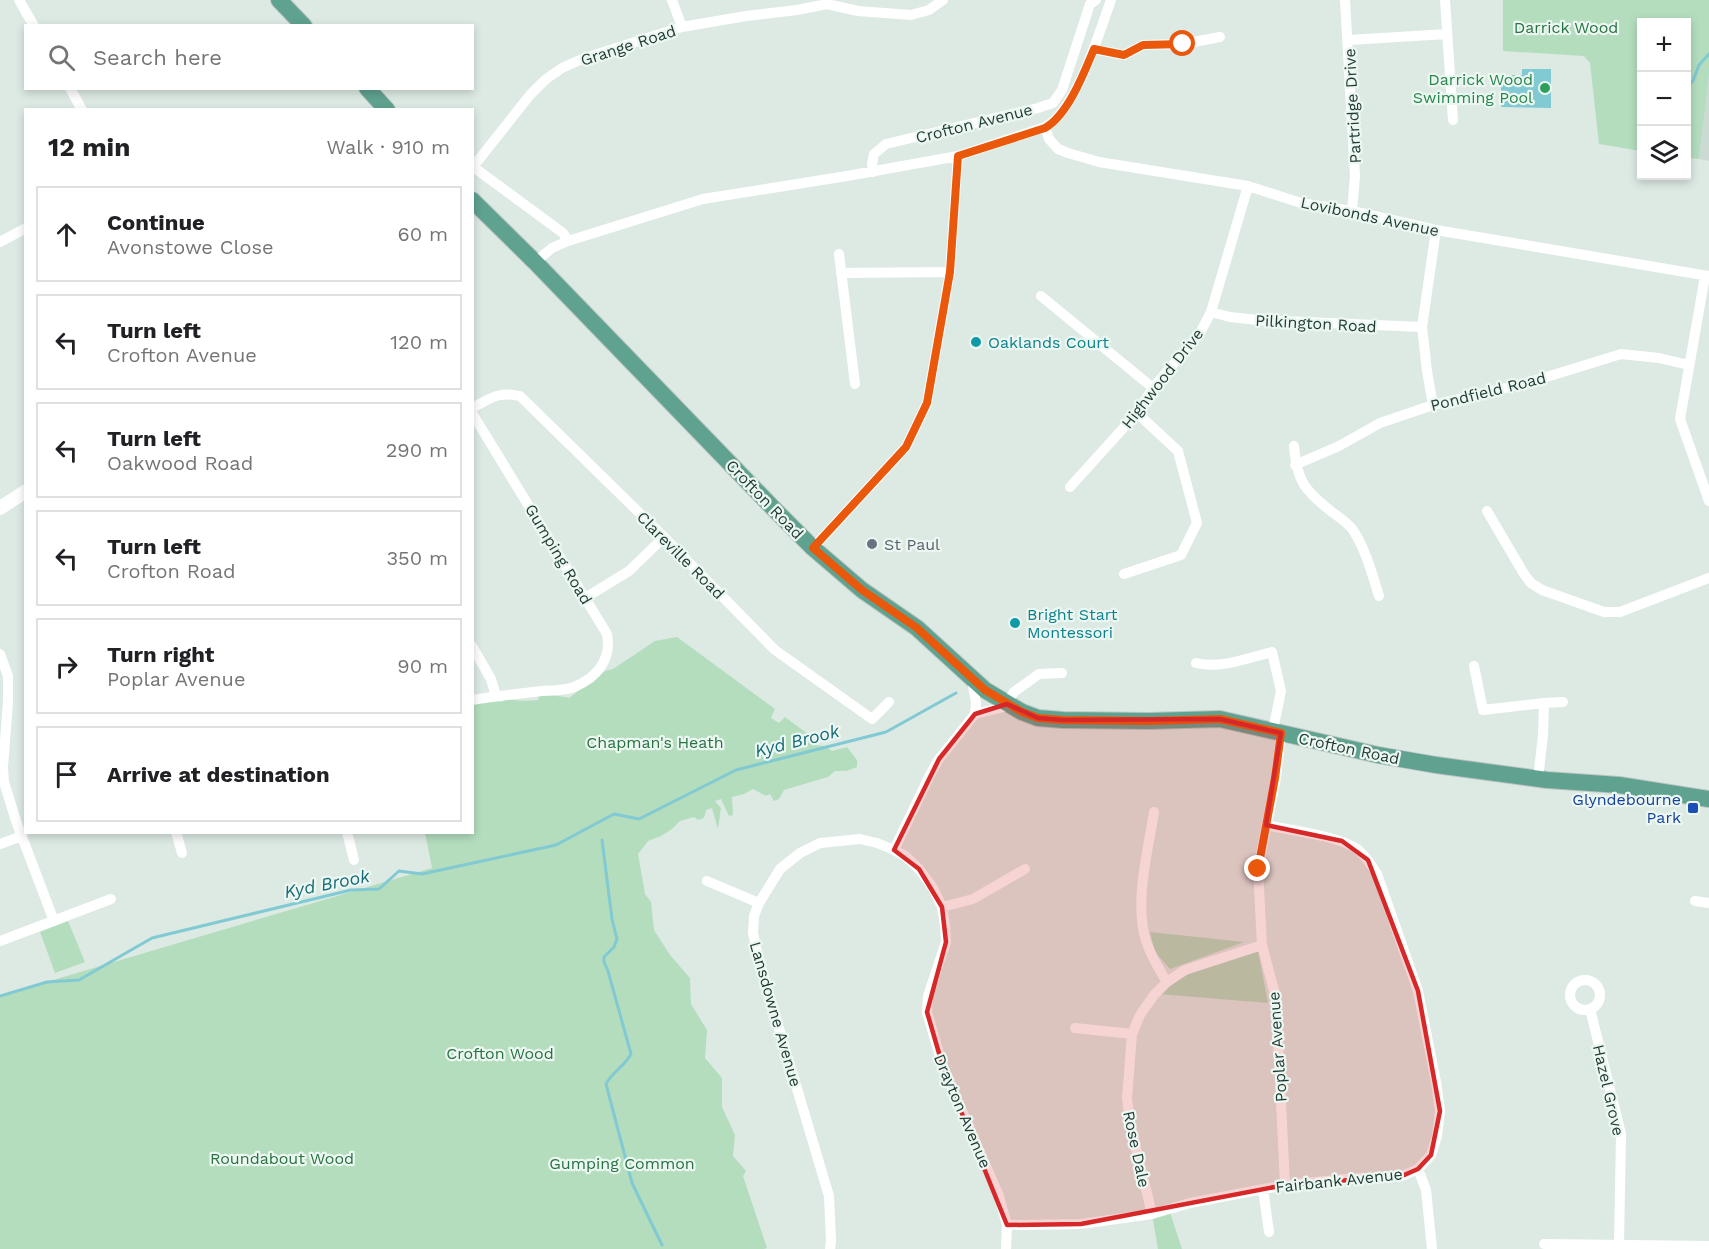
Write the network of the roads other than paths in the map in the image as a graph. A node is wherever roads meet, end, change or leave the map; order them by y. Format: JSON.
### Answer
{"nodes":[{"id":1,"x":19,"y":0,"type":"edge"},
{"id":2,"x":279,"y":0,"type":"edge"},
{"id":3,"x":672,"y":0,"type":"edge"},
{"id":4,"x":943,"y":0,"type":"edge"},
{"id":5,"x":1096,"y":0,"type":"edge"},
{"id":6,"x":1345,"y":0,"type":"edge"},
{"id":7,"x":1445,"y":0,"type":"edge"},
{"id":8,"x":1109,"y":1,"type":"edge"},
{"id":9,"x":827,"y":2,"type":"edge"},
{"id":10,"x":33,"y":24,"type":"edge"},
{"id":11,"x":301,"y":24,"type":"edge"},
{"id":12,"x":682,"y":27,"type":"junction"},
{"id":13,"x":1446,"y":34,"type":"junction"},
{"id":14,"x":1220,"y":38,"type":"dead end"},
{"id":15,"x":1348,"y":40,"type":"junction"},
{"id":16,"x":1094,"y":49,"type":"junction"},
{"id":17,"x":71,"y":90,"type":"edge"},
{"id":18,"x":370,"y":90,"type":"edge"},
{"id":19,"x":81,"y":108,"type":"edge"},
{"id":20,"x":385,"y":108,"type":"edge"},
{"id":21,"x":1453,"y":120,"type":"dead end"},
{"id":22,"x":1045,"y":128,"type":"junction"},
{"id":23,"x":958,"y":156,"type":"junction"},
{"id":24,"x":474,"y":165,"type":"edge"},
{"id":25,"x":474,"y":167,"type":"edge"},
{"id":26,"x":873,"y":172,"type":"junction"},
{"id":27,"x":1248,"y":186,"type":"junction"},
{"id":28,"x":474,"y":202,"type":"edge"},
{"id":29,"x":1352,"y":211,"type":"junction"},
{"id":30,"x":24,"y":229,"type":"edge"},
{"id":31,"x":1436,"y":230,"type":"junction"},
{"id":32,"x":568,"y":241,"type":"junction"},
{"id":33,"x":0,"y":242,"type":"edge"},
{"id":34,"x":839,"y":254,"type":"dead end"},
{"id":35,"x":535,"y":262,"type":"junction"},
{"id":36,"x":950,"y":272,"type":"junction"},
{"id":37,"x":841,"y":273,"type":"junction"},
{"id":38,"x":1707,"y":276,"type":"edge"},
{"id":39,"x":1041,"y":296,"type":"dead end"},
{"id":40,"x":1211,"y":312,"type":"junction"},
{"id":41,"x":1422,"y":327,"type":"junction"},
{"id":42,"x":1689,"y":365,"type":"junction"},
{"id":43,"x":855,"y":384,"type":"dead end"},
{"id":44,"x":1154,"y":388,"type":"junction"},
{"id":45,"x":1433,"y":405,"type":"junction"},
{"id":46,"x":474,"y":407,"type":"edge"},
{"id":47,"x":1137,"y":412,"type":"junction"},
{"id":48,"x":474,"y":416,"type":"edge"},
{"id":49,"x":1294,"y":446,"type":"dead end"},
{"id":50,"x":1295,"y":465,"type":"junction"},
{"id":51,"x":1070,"y":487,"type":"dead end"},
{"id":52,"x":24,"y":492,"type":"edge"},
{"id":53,"x":1709,"y":501,"type":"edge"},
{"id":54,"x":0,"y":508,"type":"edge"},
{"id":55,"x":1487,"y":511,"type":"dead end"},
{"id":56,"x":664,"y":537,"type":"junction"},
{"id":57,"x":813,"y":548,"type":"junction"},
{"id":58,"x":1124,"y":574,"type":"dead end"},
{"id":59,"x":1709,"y":578,"type":"edge"},
{"id":60,"x":1379,"y":596,"type":"dead end"},
{"id":61,"x":585,"y":598,"type":"junction"},
{"id":62,"x":474,"y":649,"type":"edge"},
{"id":63,"x":0,"y":654,"type":"edge"},
{"id":64,"x":1197,"y":663,"type":"dead end"},
{"id":65,"x":1474,"y":666,"type":"dead end"},
{"id":66,"x":1062,"y":673,"type":"dead end"},
{"id":67,"x":971,"y":677,"type":"junction"},
{"id":68,"x":496,"y":696,"type":"junction"},
{"id":69,"x":474,"y":700,"type":"edge"},
{"id":70,"x":889,"y":702,"type":"dead end"},
{"id":71,"x":1563,"y":702,"type":"dead end"},
{"id":72,"x":1544,"y":703,"type":"junction"},
{"id":73,"x":1007,"y":704,"type":"junction"},
{"id":74,"x":975,"y":714,"type":"junction"},
{"id":75,"x":1277,"y":731,"type":"junction"},
{"id":76,"x":1538,"y":779,"type":"junction"},
{"id":77,"x":1709,"y":800,"type":"edge"},
{"id":78,"x":1154,"y":812,"type":"dead end"},
{"id":79,"x":1266,"y":825,"type":"junction"},
{"id":80,"x":177,"y":834,"type":"edge"},
{"id":81,"x":348,"y":834,"type":"edge"},
{"id":82,"x":22,"y":836,"type":"junction"},
{"id":83,"x":0,"y":844,"type":"edge"},
{"id":84,"x":894,"y":850,"type":"junction"},
{"id":85,"x":182,"y":853,"type":"dead end"},
{"id":86,"x":354,"y":860,"type":"dead end"},
{"id":87,"x":1025,"y":869,"type":"dead end"},
{"id":88,"x":707,"y":881,"type":"dead end"},
{"id":89,"x":111,"y":899,"type":"dead end"},
{"id":90,"x":1695,"y":901,"type":"dead end"},
{"id":91,"x":1708,"y":901,"type":"edge"},
{"id":92,"x":759,"y":903,"type":"junction"},
{"id":93,"x":942,"y":908,"type":"junction"},
{"id":94,"x":54,"y":921,"type":"junction"},
{"id":95,"x":0,"y":941,"type":"edge"},
{"id":96,"x":1262,"y":945,"type":"junction"},
{"id":97,"x":1167,"y":982,"type":"junction"},
{"id":98,"x":1590,"y":1009,"type":"dead end"},
{"id":99,"x":1075,"y":1028,"type":"dead end"},
{"id":100,"x":1132,"y":1034,"type":"junction"},
{"id":101,"x":1418,"y":1169,"type":"junction"},
{"id":102,"x":1285,"y":1185,"type":"junction"},
{"id":103,"x":1263,"y":1189,"type":"junction"},
{"id":104,"x":1152,"y":1214,"type":"junction"},
{"id":105,"x":1007,"y":1225,"type":"junction"},
{"id":106,"x":1269,"y":1232,"type":"dead end"},
{"id":107,"x":1544,"y":1244,"type":"dead end"},
{"id":108,"x":1619,"y":1244,"type":"junction"},
{"id":109,"x":1709,"y":1246,"type":"edge"},
{"id":110,"x":1656,"y":1247,"type":"edge"},
{"id":111,"x":830,"y":1249,"type":"edge"},
{"id":112,"x":1006,"y":1249,"type":"edge"},
{"id":113,"x":1432,"y":1249,"type":"edge"}],
"edges":[{"from":1,"to":10,"type":"street"},
{"from":2,"to":11,"type":"main road"},
{"from":3,"to":12,"type":"street"},
{"from":4,"to":9,"type":"street","name":"Grange Road"},
{"from":5,"to":26,"type":"street","name":"Crofton Avenue"},
{"from":6,"to":15,"type":"street","name":"Partridge Drive"},
{"from":7,"to":13,"type":"street"},
{"from":8,"to":16,"type":"street","name":"Crofton Avenue"},
{"from":9,"to":12,"type":"street","name":"Grange Road"},
{"from":12,"to":24,"type":"street","name":"Grange Road"},
{"from":13,"to":15,"type":"street"},
{"from":13,"to":21,"type":"street"},
{"from":14,"to":16,"type":"street"},
{"from":15,"to":29,"type":"street","name":"Partridge Drive"},
{"from":16,"to":22,"type":"street","name":"Crofton Avenue"},
{"from":17,"to":19,"type":"street"},
{"from":18,"to":20,"type":"main road"},
{"from":22,"to":23,"type":"street","name":"Crofton Avenue"},
{"from":22,"to":27,"type":"street","name":"Lovibonds Avenue"},
{"from":23,"to":26,"type":"street","name":"Crofton Avenue"},
{"from":23,"to":36,"type":"street"},
{"from":25,"to":32,"type":"street","name":"Grange Road"},
{"from":26,"to":32,"type":"street","name":"Crofton Avenue"},
{"from":27,"to":29,"type":"street","name":"Lovibonds Avenue"},
{"from":27,"to":40,"type":"street","name":"Highwood Drive"},
{"from":28,"to":35,"type":"main road","name":"Crofton Road"},
{"from":29,"to":31,"type":"street","name":"Lovibonds Avenue"},
{"from":30,"to":33,"type":"street"},
{"from":31,"to":38,"type":"street","name":"Lovibonds Avenue"},
{"from":31,"to":41,"type":"street"},
{"from":32,"to":35,"type":"street","name":"Crofton Avenue"},
{"from":34,"to":37,"type":"street"},
{"from":35,"to":57,"type":"main road","name":"Crofton Road"},
{"from":36,"to":37,"type":"street"},
{"from":36,"to":57,"type":"street"},
{"from":37,"to":43,"type":"street"},
{"from":38,"to":42,"type":"street"},
{"from":39,"to":44,"type":"street"},
{"from":40,"to":41,"type":"street","name":"Pilkington Road"},
{"from":40,"to":44,"type":"street","name":"Highwood Drive"},
{"from":41,"to":45,"type":"street"},
{"from":42,"to":45,"type":"street","name":"Pondfield Road"},
{"from":42,"to":53,"type":"street"},
{"from":44,"to":47,"type":"street","name":"Highwood Drive"},
{"from":45,"to":50,"type":"street","name":"Pondfield Road"},
{"from":46,"to":56,"type":"street","name":"Clareville Road"},
{"from":47,"to":51,"type":"street","name":"Highwood Drive"},
{"from":47,"to":58,"type":"street"},
{"from":48,"to":61,"type":"street","name":"Gumping Road"},
{"from":49,"to":50,"type":"street"},
{"from":50,"to":60,"type":"street"},
{"from":52,"to":54,"type":"street"},
{"from":55,"to":59,"type":"street"},
{"from":56,"to":61,"type":"street"},
{"from":56,"to":70,"type":"street","name":"Clareville Road"},
{"from":57,"to":67,"type":"main road","name":"Crofton Road"},
{"from":61,"to":68,"type":"street","name":"Gumping Road"},
{"from":62,"to":68,"type":"street"},
{"from":63,"to":82,"type":"street"},
{"from":64,"to":75,"type":"street","name":"Poplar Avenue"},
{"from":65,"to":72,"type":"street"},
{"from":66,"to":73,"type":"street"},
{"from":67,"to":73,"type":"main road","name":"Crofton Road"},
{"from":67,"to":74,"type":"street"},
{"from":68,"to":69,"type":"street"},
{"from":71,"to":72,"type":"street"},
{"from":72,"to":76,"type":"street"},
{"from":73,"to":74,"type":"street"},
{"from":73,"to":75,"type":"main road","name":"Crofton Road"},
{"from":74,"to":84,"type":"street"},
{"from":75,"to":76,"type":"main road","name":"Crofton Road"},
{"from":75,"to":79,"type":"street","name":"Poplar Avenue"},
{"from":76,"to":77,"type":"main road","name":"Crofton Road"},
{"from":78,"to":97,"type":"street"},
{"from":79,"to":96,"type":"street","name":"Poplar Avenue"},
{"from":79,"to":101,"type":"street","name":"Fairbank Avenue"},
{"from":80,"to":85,"type":"street"},
{"from":81,"to":86,"type":"street"},
{"from":82,"to":83,"type":"street"},
{"from":82,"to":94,"type":"street"},
{"from":84,"to":92,"type":"street","name":"Lansdowne Avenue"},
{"from":84,"to":93,"type":"street","name":"Drayton Avenue"},
{"from":87,"to":93,"type":"street"},
{"from":88,"to":92,"type":"street"},
{"from":89,"to":94,"type":"street"},
{"from":90,"to":91,"type":"street"},
{"from":92,"to":111,"type":"street","name":"Lansdowne Avenue"},
{"from":93,"to":105,"type":"street","name":"Drayton Avenue"},
{"from":94,"to":95,"type":"street"},
{"from":96,"to":97,"type":"street","name":"Rose Dale"},
{"from":96,"to":102,"type":"street","name":"Poplar Avenue"},
{"from":97,"to":100,"type":"street","name":"Rose Dale"},
{"from":98,"to":108,"type":"street","name":"Hazel Grove"},
{"from":99,"to":100,"type":"street"},
{"from":100,"to":104,"type":"street","name":"Rose Dale"},
{"from":101,"to":102,"type":"street","name":"Fairbank Avenue"},
{"from":101,"to":113,"type":"street"},
{"from":102,"to":103,"type":"street","name":"Fairbank Avenue"},
{"from":103,"to":104,"type":"street","name":"Fairbank Avenue"},
{"from":103,"to":106,"type":"street"},
{"from":104,"to":105,"type":"street","name":"Fairbank Avenue"},
{"from":105,"to":112,"type":"street","name":"Drayton Avenue"},
{"from":107,"to":108,"type":"street"},
{"from":108,"to":110,"type":"street"},
{"from":109,"to":110,"type":"street"}]}
